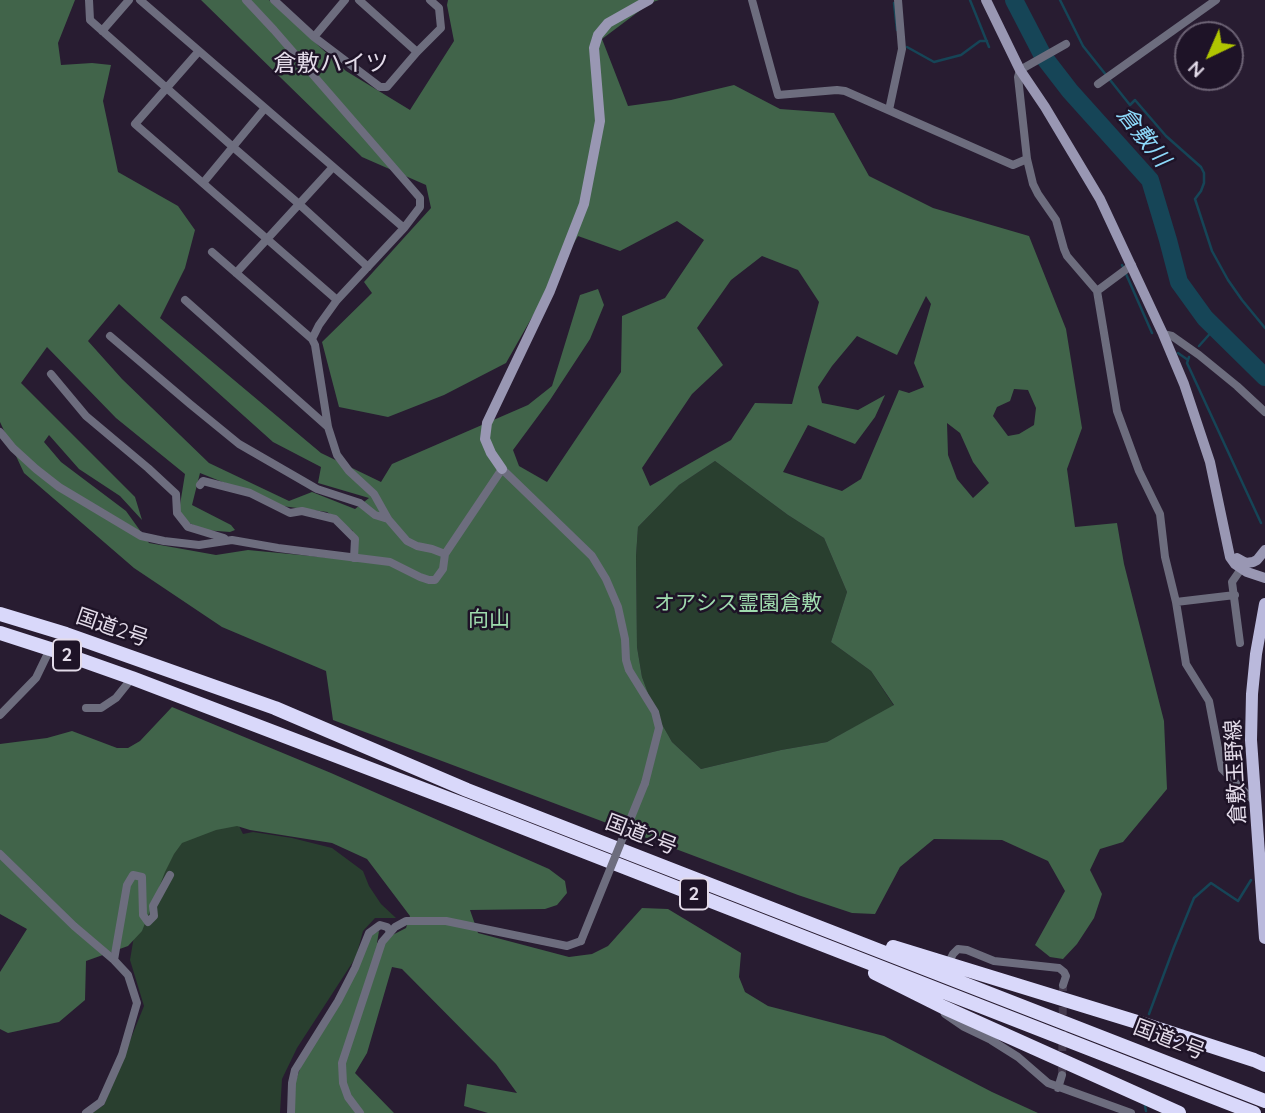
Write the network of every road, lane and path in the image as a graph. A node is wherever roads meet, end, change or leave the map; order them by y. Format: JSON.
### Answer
{"nodes":[{"id":1,"x":89,"y":0,"type":"edge"},
{"id":2,"x":129,"y":0,"type":"edge"},
{"id":3,"x":140,"y":0,"type":"edge"},
{"id":4,"x":246,"y":0,"type":"edge"},
{"id":5,"x":274,"y":0,"type":"edge"},
{"id":6,"x":345,"y":0,"type":"edge"},
{"id":7,"x":359,"y":0,"type":"edge"},
{"id":8,"x":430,"y":0,"type":"edge"},
{"id":9,"x":649,"y":0,"type":"edge"},
{"id":10,"x":752,"y":0,"type":"edge"},
{"id":11,"x":898,"y":0,"type":"edge"},
{"id":12,"x":986,"y":0,"type":"edge"},
{"id":13,"x":1216,"y":0,"type":"edge"},
{"id":14,"x":102,"y":31,"type":"junction"},
{"id":15,"x":314,"y":37,"type":"junction"},
{"id":16,"x":1065,"y":44,"type":"dead end"},
{"id":17,"x":199,"y":51,"type":"junction"},
{"id":18,"x":417,"y":52,"type":"junction"},
{"id":19,"x":1023,"y":68,"type":"junction"},
{"id":20,"x":1103,"y":79,"type":"dead end"},
{"id":21,"x":167,"y":87,"type":"junction"},
{"id":22,"x":265,"y":108,"type":"junction"},
{"id":23,"x":889,"y":110,"type":"junction"},
{"id":24,"x":233,"y":147,"type":"junction"},
{"id":25,"x":1027,"y":159,"type":"junction"},
{"id":26,"x":333,"y":167,"type":"junction"},
{"id":27,"x":203,"y":183,"type":"junction"},
{"id":28,"x":299,"y":204,"type":"junction"},
{"id":29,"x":404,"y":228,"type":"junction"},
{"id":30,"x":267,"y":239,"type":"junction"},
{"id":31,"x":212,"y":252,"type":"dead end"},
{"id":32,"x":1132,"y":265,"type":"junction"},
{"id":33,"x":368,"y":267,"type":"junction"},
{"id":34,"x":236,"y":273,"type":"junction"},
{"id":35,"x":1097,"y":291,"type":"junction"},
{"id":36,"x":185,"y":300,"type":"dead end"},
{"id":37,"x":337,"y":300,"type":"junction"},
{"id":38,"x":1163,"y":334,"type":"junction"},
{"id":39,"x":110,"y":335,"type":"dead end"},
{"id":40,"x":312,"y":339,"type":"junction"},
{"id":41,"x":51,"y":374,"type":"dead end"},
{"id":42,"x":1265,"y":412,"type":"edge"},
{"id":43,"x":328,"y":427,"type":"junction"},
{"id":44,"x":0,"y":432,"type":"edge"},
{"id":45,"x":502,"y":469,"type":"junction"},
{"id":46,"x":200,"y":485,"type":"dead end"},
{"id":47,"x":388,"y":519,"type":"junction"},
{"id":48,"x":232,"y":540,"type":"junction"},
{"id":49,"x":1227,"y":548,"type":"junction"},
{"id":50,"x":1265,"y":550,"type":"edge"},
{"id":51,"x":445,"y":554,"type":"junction"},
{"id":52,"x":354,"y":558,"type":"junction"},
{"id":53,"x":1241,"y":569,"type":"junction"},
{"id":54,"x":1265,"y":578,"type":"edge"},
{"id":55,"x":1234,"y":595,"type":"junction"},
{"id":56,"x":1176,"y":602,"type":"junction"},
{"id":57,"x":1265,"y":604,"type":"edge"},
{"id":58,"x":0,"y":614,"type":"edge"},
{"id":59,"x":0,"y":633,"type":"edge"},
{"id":60,"x":1240,"y":643,"type":"dead end"},
{"id":61,"x":50,"y":649,"type":"junction"},
{"id":62,"x":132,"y":678,"type":"junction"},
{"id":63,"x":86,"y":708,"type":"dead end"},
{"id":64,"x":0,"y":715,"type":"edge"},
{"id":65,"x":1256,"y":803,"type":"junction"},
{"id":66,"x":0,"y":854,"type":"edge"},
{"id":67,"x":1263,"y":865,"type":"edge"},
{"id":68,"x":170,"y":875,"type":"dead end"},
{"id":69,"x":805,"y":921,"type":"junction"},
{"id":70,"x":787,"y":930,"type":"junction"},
{"id":71,"x":390,"y":931,"type":"junction"},
{"id":72,"x":1265,"y":939,"type":"edge"},
{"id":73,"x":114,"y":960,"type":"junction"},
{"id":74,"x":948,"y":964,"type":"junction"},
{"id":75,"x":1063,"y":985,"type":"dead end"},
{"id":76,"x":943,"y":1007,"type":"junction"},
{"id":77,"x":1265,"y":1065,"type":"edge"},
{"id":78,"x":1062,"y":1075,"type":"tunnel mouth"},
{"id":79,"x":1059,"y":1088,"type":"junction"},
{"id":80,"x":1258,"y":1098,"type":"edge"},
{"id":81,"x":86,"y":1113,"type":"edge"},
{"id":82,"x":291,"y":1113,"type":"edge"},
{"id":83,"x":360,"y":1113,"type":"edge"},
{"id":84,"x":1131,"y":1113,"type":"edge"},
{"id":85,"x":1179,"y":1113,"type":"edge"},
{"id":86,"x":1254,"y":1113,"type":"edge"}],
"edges":[{"from":1,"to":14,"type":"street"},
{"from":2,"to":14,"type":"street"},
{"from":3,"to":17,"type":"street"},
{"from":4,"to":29,"type":"street"},
{"from":5,"to":15,"type":"street"},
{"from":6,"to":15,"type":"street"},
{"from":7,"to":18,"type":"street"},
{"from":8,"to":18,"type":"street"},
{"from":9,"to":45,"type":"street"},
{"from":10,"to":23,"type":"street"},
{"from":11,"to":23,"type":"street"},
{"from":12,"to":19,"type":"street"},
{"from":13,"to":20,"type":"street"},
{"from":14,"to":21,"type":"street"},
{"from":15,"to":18,"type":"street"},
{"from":16,"to":19,"type":"street"},
{"from":17,"to":21,"type":"street"},
{"from":17,"to":22,"type":"street"},
{"from":19,"to":25,"type":"street"},
{"from":19,"to":32,"type":"street"},
{"from":21,"to":24,"type":"street"},
{"from":21,"to":27,"type":"street"},
{"from":22,"to":24,"type":"street"},
{"from":22,"to":26,"type":"street"},
{"from":23,"to":25,"type":"street"},
{"from":24,"to":27,"type":"street"},
{"from":24,"to":28,"type":"street"},
{"from":25,"to":35,"type":"street"},
{"from":26,"to":28,"type":"street"},
{"from":26,"to":29,"type":"street"},
{"from":27,"to":30,"type":"street"},
{"from":28,"to":30,"type":"street"},
{"from":28,"to":33,"type":"street"},
{"from":29,"to":33,"type":"street"},
{"from":30,"to":34,"type":"street"},
{"from":30,"to":37,"type":"street"},
{"from":31,"to":34,"type":"street"},
{"from":32,"to":35,"type":"street"},
{"from":32,"to":38,"type":"street"},
{"from":33,"to":37,"type":"street"},
{"from":34,"to":40,"type":"street"},
{"from":35,"to":56,"type":"street"},
{"from":36,"to":43,"type":"street"},
{"from":37,"to":40,"type":"street"},
{"from":38,"to":42,"type":"street"},
{"from":38,"to":49,"type":"street"},
{"from":39,"to":47,"type":"street"},
{"from":40,"to":43,"type":"street"},
{"from":41,"to":48,"type":"street"},
{"from":43,"to":47,"type":"street"},
{"from":44,"to":48,"type":"street"},
{"from":45,"to":51,"type":"street"},
{"from":45,"to":71,"type":"street","bridge":true},
{"from":46,"to":52,"type":"street"},
{"from":47,"to":51,"type":"street"},
{"from":48,"to":52,"type":"street"},
{"from":49,"to":50,"type":"street"},
{"from":49,"to":53,"type":"street"},
{"from":51,"to":52,"type":"street"},
{"from":53,"to":54,"type":"street"},
{"from":53,"to":55,"type":"street"},
{"from":55,"to":56,"type":"street"},
{"from":55,"to":60,"type":"street"},
{"from":56,"to":65,"type":"street"},
{"from":57,"to":65,"type":"main road","name":"倉敷玉野線"},
{"from":58,"to":69,"type":"highway","name":"国道2号","number":"2"},
{"from":59,"to":61,"type":"highway","name":"国道2号","number":"2"},
{"from":61,"to":62,"type":"highway","name":"国道2号","number":"2"},
{"from":61,"to":64,"type":"street"},
{"from":62,"to":63,"type":"street"},
{"from":62,"to":70,"type":"highway","name":"国道2号","number":"2"},
{"from":65,"to":67,"type":"main road","name":"倉敷玉野線"},
{"from":66,"to":73,"type":"street"},
{"from":67,"to":72,"type":"main road","name":"倉敷玉野線"},
{"from":68,"to":73,"type":"street"},
{"from":69,"to":74,"type":"highway","number":"2"},
{"from":69,"to":80,"type":"highway","name":"国道2号","number":"2"},
{"from":70,"to":76,"type":"highway","number":"2"},
{"from":70,"to":86,"type":"highway","name":"国道2号","number":"2"},
{"from":71,"to":82,"type":"street"},
{"from":71,"to":83,"type":"street"},
{"from":73,"to":81,"type":"street"},
{"from":74,"to":75,"type":"street"},
{"from":74,"to":77,"type":"highway","number":"2"},
{"from":76,"to":79,"type":"street"},
{"from":76,"to":85,"type":"highway","number":"2"},
{"from":78,"to":79,"type":"street"},
{"from":79,"to":84,"type":"street"}]}
